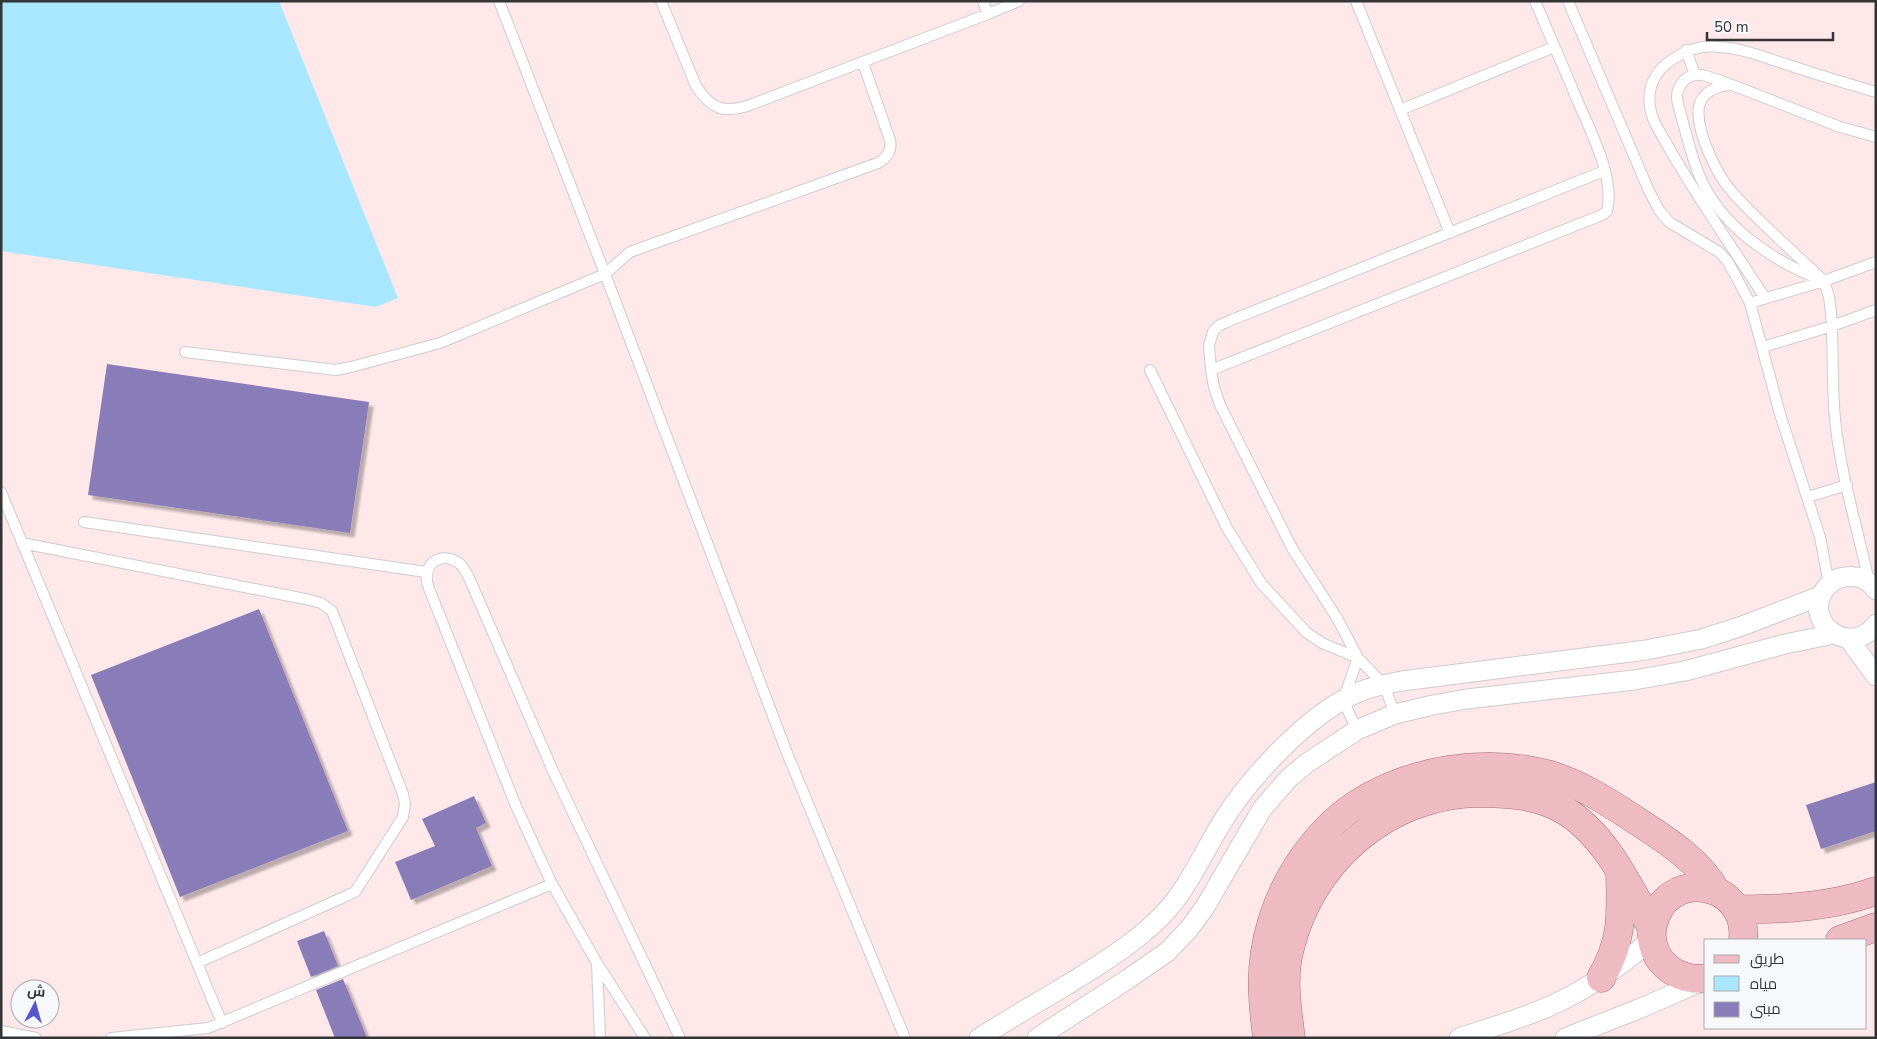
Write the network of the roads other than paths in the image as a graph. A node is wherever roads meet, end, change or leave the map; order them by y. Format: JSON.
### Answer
{"nodes":[{"id":1,"x":499,"y":1,"type":"edge"},
{"id":2,"x":660,"y":1,"type":"edge"},
{"id":3,"x":983,"y":1,"type":"edge"},
{"id":4,"x":1019,"y":1,"type":"edge"},
{"id":5,"x":1356,"y":1,"type":"edge"},
{"id":6,"x":1535,"y":1,"type":"edge"},
{"id":7,"x":1568,"y":1,"type":"edge"},
{"id":8,"x":988,"y":14,"type":"junction"},
{"id":9,"x":1554,"y":47,"type":"junction"},
{"id":10,"x":1686,"y":50,"type":"junction"},
{"id":11,"x":863,"y":63,"type":"junction"},
{"id":12,"x":1695,"y":76,"type":"junction"},
{"id":13,"x":1740,"y":87,"type":"junction"},
{"id":14,"x":1876,"y":92,"type":"edge"},
{"id":15,"x":1400,"y":110,"type":"junction"},
{"id":16,"x":1876,"y":137,"type":"edge"},
{"id":17,"x":1604,"y":171,"type":"junction"},
{"id":18,"x":1450,"y":233,"type":"junction"},
{"id":19,"x":1876,"y":262,"type":"edge"},
{"id":20,"x":605,"y":274,"type":"junction"},
{"id":21,"x":1824,"y":281,"type":"junction"},
{"id":22,"x":1765,"y":298,"type":"junction"},
{"id":23,"x":1750,"y":303,"type":"junction"},
{"id":24,"x":1876,"y":310,"type":"edge"},
{"id":25,"x":1832,"y":326,"type":"junction"},
{"id":26,"x":1763,"y":347,"type":"junction"},
{"id":27,"x":185,"y":352,"type":"dead end"},
{"id":28,"x":1150,"y":370,"type":"dead end"},
{"id":29,"x":1210,"y":370,"type":"junction"},
{"id":30,"x":1847,"y":486,"type":"junction"},
{"id":31,"x":1,"y":492,"type":"edge"},
{"id":32,"x":1808,"y":497,"type":"junction"},
{"id":33,"x":84,"y":522,"type":"dead end"},
{"id":34,"x":22,"y":543,"type":"junction"},
{"id":35,"x":426,"y":572,"type":"junction"},
{"id":36,"x":1872,"y":586,"type":"edge"},
{"id":37,"x":1825,"y":590,"type":"junction"},
{"id":38,"x":1876,"y":624,"type":"edge"},
{"id":39,"x":1841,"y":636,"type":"junction"},
{"id":40,"x":1358,"y":658,"type":"junction"},
{"id":41,"x":1876,"y":676,"type":"edge"},
{"id":42,"x":1384,"y":685,"type":"junction"},
{"id":43,"x":1343,"y":700,"type":"junction"},
{"id":44,"x":1395,"y":714,"type":"junction"},
{"id":45,"x":1357,"y":730,"type":"junction"},
{"id":46,"x":1620,"y":869,"type":"junction"},
{"id":47,"x":552,"y":884,"type":"junction"},
{"id":48,"x":1716,"y":891,"type":"junction"},
{"id":49,"x":1876,"y":891,"type":"edge"},
{"id":50,"x":1737,"y":909,"type":"junction"},
{"id":51,"x":1876,"y":927,"type":"edge"},
{"id":52,"x":1652,"y":934,"type":"junction"},
{"id":53,"x":1743,"y":939,"type":"edge"},
{"id":54,"x":1843,"y":939,"type":"edge"},
{"id":55,"x":197,"y":963,"type":"junction"},
{"id":56,"x":597,"y":963,"type":"junction"},
{"id":57,"x":1601,"y":978,"type":"junction"},
{"id":58,"x":1704,"y":978,"type":"edge"},
{"id":59,"x":1704,"y":979,"type":"edge"},
{"id":60,"x":1273,"y":995,"type":"junction"},
{"id":61,"x":222,"y":1022,"type":"junction"},
{"id":62,"x":899,"y":1023,"type":"junction"},
{"id":63,"x":1,"y":1031,"type":"edge"},
{"id":64,"x":36,"y":1038,"type":"edge"},
{"id":65,"x":111,"y":1038,"type":"edge"},
{"id":66,"x":600,"y":1038,"type":"edge"},
{"id":67,"x":645,"y":1038,"type":"edge"},
{"id":68,"x":680,"y":1038,"type":"edge"},
{"id":69,"x":900,"y":1038,"type":"edge"},
{"id":70,"x":905,"y":1038,"type":"edge"},
{"id":71,"x":979,"y":1038,"type":"edge"},
{"id":72,"x":1037,"y":1038,"type":"edge"},
{"id":73,"x":1267,"y":1038,"type":"edge"},
{"id":74,"x":1291,"y":1038,"type":"edge"},
{"id":75,"x":1460,"y":1038,"type":"edge"},
{"id":76,"x":1565,"y":1038,"type":"edge"}],
"edges":[{"from":1,"to":20,"type":"lane"},
{"from":2,"to":11,"type":"lane"},
{"from":3,"to":8,"type":"lane"},
{"from":4,"to":8,"type":"lane"},
{"from":5,"to":15,"type":"lane"},
{"from":6,"to":9,"type":"lane"},
{"from":7,"to":23,"type":"lane"},
{"from":8,"to":11,"type":"lane"},
{"from":9,"to":15,"type":"lane"},
{"from":9,"to":17,"type":"lane"},
{"from":10,"to":12,"type":"lane"},
{"from":10,"to":14,"type":"lane"},
{"from":10,"to":22,"type":"lane"},
{"from":11,"to":20,"type":"lane"},
{"from":12,"to":13,"type":"lane"},
{"from":12,"to":21,"type":"lane"},
{"from":13,"to":16,"type":"lane"},
{"from":13,"to":21,"type":"lane"},
{"from":15,"to":18,"type":"lane"},
{"from":17,"to":18,"type":"lane"},
{"from":17,"to":29,"type":"lane"},
{"from":18,"to":29,"type":"lane"},
{"from":19,"to":21,"type":"lane"},
{"from":20,"to":27,"type":"lane"},
{"from":20,"to":62,"type":"lane"},
{"from":21,"to":22,"type":"lane"},
{"from":21,"to":25,"type":"lane"},
{"from":22,"to":23,"type":"lane"},
{"from":23,"to":26,"type":"lane"},
{"from":24,"to":25,"type":"lane"},
{"from":25,"to":26,"type":"lane"},
{"from":25,"to":30,"type":"lane"},
{"from":26,"to":32,"type":"lane"},
{"from":28,"to":40,"type":"lane"},
{"from":29,"to":40,"type":"lane"},
{"from":30,"to":32,"type":"lane"},
{"from":30,"to":36,"type":"lane"},
{"from":31,"to":34,"type":"lane"},
{"from":32,"to":37,"type":"lane"},
{"from":33,"to":35,"type":"lane"},
{"from":34,"to":55,"type":"lane"},
{"from":34,"to":55,"type":"lane"},
{"from":35,"to":47,"type":"lane"},
{"from":35,"to":68,"type":"lane"},
{"from":36,"to":37,"type":"street"},
{"from":37,"to":39,"type":"street"},
{"from":37,"to":42,"type":"street"},
{"from":38,"to":39,"type":"street"},
{"from":39,"to":41,"type":"street"},
{"from":39,"to":44,"type":"street"},
{"from":40,"to":42,"type":"lane"},
{"from":40,"to":43,"type":"lane"},
{"from":42,"to":43,"type":"street"},
{"from":42,"to":44,"type":"lane"},
{"from":43,"to":45,"type":"lane"},
{"from":43,"to":71,"type":"street"},
{"from":44,"to":45,"type":"street"},
{"from":45,"to":72,"type":"street"},
{"from":46,"to":52,"type":"main road"},
{"from":46,"to":57,"type":"main road"},
{"from":46,"to":60,"type":"main road"},
{"from":47,"to":56,"type":"lane"},
{"from":47,"to":61,"type":"lane"},
{"from":48,"to":50,"type":"main road"},
{"from":48,"to":52,"type":"main road"},
{"from":48,"to":60,"type":"main road"},
{"from":49,"to":50,"type":"main road"},
{"from":50,"to":53,"type":"main road"},
{"from":51,"to":54,"type":"main road"},
{"from":52,"to":57,"type":"street"},
{"from":52,"to":58,"type":"main road"},
{"from":55,"to":61,"type":"lane"},
{"from":56,"to":66,"type":"lane"},
{"from":56,"to":67,"type":"lane"},
{"from":57,"to":75,"type":"street"},
{"from":59,"to":76,"type":"street"},
{"from":60,"to":73,"type":"main road"},
{"from":60,"to":74,"type":"main road"},
{"from":61,"to":65,"type":"lane"},
{"from":62,"to":69,"type":"lane"},
{"from":62,"to":70,"type":"lane"},
{"from":63,"to":64,"type":"lane"}]}
